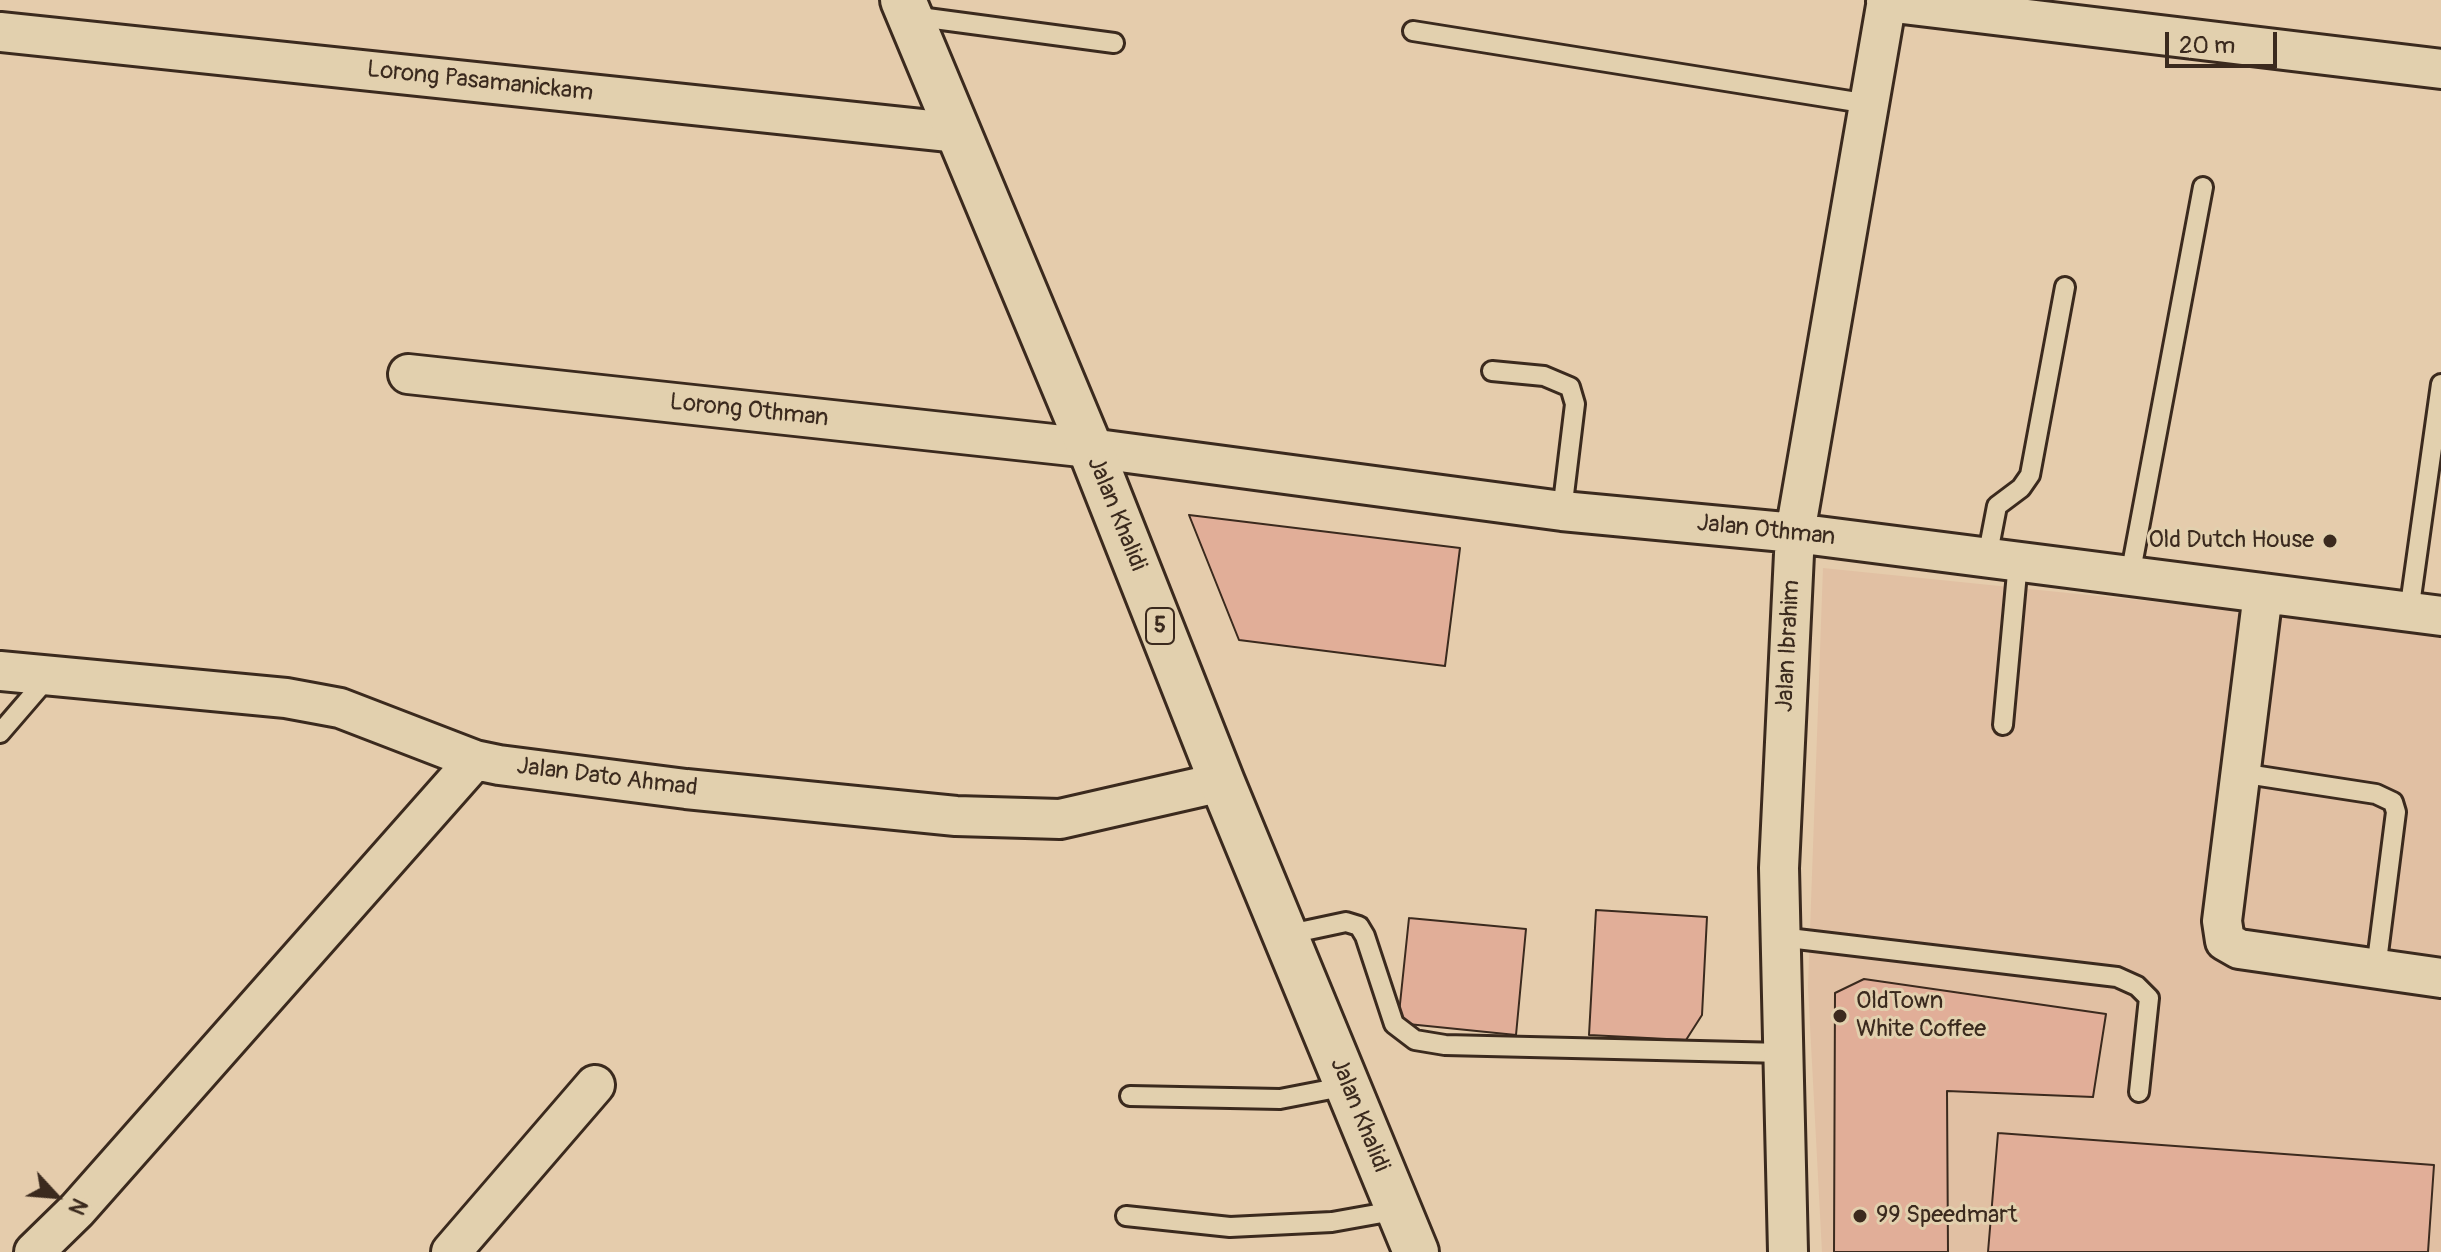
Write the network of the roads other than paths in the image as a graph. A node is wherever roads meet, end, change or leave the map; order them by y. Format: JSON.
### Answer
{"nodes":[{"id":1,"x":1887,"y":1,"type":"edge"},
{"id":2,"x":906,"y":8,"type":"edge"},
{"id":3,"x":1413,"y":31,"type":"dead end"},
{"id":4,"x":0,"y":32,"type":"edge"},
{"id":5,"x":1114,"y":43,"type":"dead end"},
{"id":6,"x":2441,"y":69,"type":"edge"},
{"id":7,"x":1869,"y":104,"type":"junction"},
{"id":8,"x":959,"y":133,"type":"junction"},
{"id":9,"x":2203,"y":187,"type":"dead end"},
{"id":10,"x":2065,"y":287,"type":"dead end"},
{"id":11,"x":1492,"y":371,"type":"dead end"},
{"id":12,"x":408,"y":374,"type":"dead end"},
{"id":13,"x":2441,"y":384,"type":"edge"},
{"id":14,"x":1090,"y":448,"type":"junction"},
{"id":15,"x":1562,"y":511,"type":"junction"},
{"id":16,"x":1795,"y":533,"type":"junction"},
{"id":17,"x":2003,"y":560,"type":"junction"},
{"id":18,"x":2130,"y":576,"type":"junction"},
{"id":19,"x":2263,"y":593,"type":"junction"},
{"id":20,"x":2425,"y":614,"type":"edge"},
{"id":21,"x":0,"y":671,"type":"edge"},
{"id":22,"x":50,"y":675,"type":"junction"},
{"id":23,"x":2003,"y":725,"type":"dead end"},
{"id":24,"x":0,"y":733,"type":"edge"},
{"id":25,"x":475,"y":760,"type":"junction"},
{"id":26,"x":2240,"y":773,"type":"junction"},
{"id":27,"x":1222,"y":782,"type":"junction"},
{"id":28,"x":1285,"y":935,"type":"junction"},
{"id":29,"x":1780,"y":937,"type":"junction"},
{"id":30,"x":2376,"y":969,"type":"junction"},
{"id":31,"x":2441,"y":978,"type":"edge"},
{"id":32,"x":1784,"y":1053,"type":"junction"},
{"id":33,"x":595,"y":1085,"type":"dead end"},
{"id":34,"x":1347,"y":1086,"type":"junction"},
{"id":35,"x":2139,"y":1092,"type":"dead end"},
{"id":36,"x":1130,"y":1096,"type":"dead end"},
{"id":37,"x":1399,"y":1210,"type":"junction"},
{"id":38,"x":1126,"y":1216,"type":"dead end"},
{"id":39,"x":34,"y":1252,"type":"edge"},
{"id":40,"x":451,"y":1252,"type":"edge"},
{"id":41,"x":1416,"y":1252,"type":"edge"},
{"id":42,"x":1788,"y":1252,"type":"edge"}],
"edges":[{"from":1,"to":6,"type":"street"},
{"from":1,"to":7,"type":"street","name":"Jalan Ibrahim"},
{"from":2,"to":5,"type":"lane"},
{"from":2,"to":8,"type":"main road","name":"Jalan Khalidi","number":"5"},
{"from":3,"to":7,"type":"lane"},
{"from":4,"to":8,"type":"street","name":"Lorong Pasamanickam"},
{"from":7,"to":16,"type":"street","name":"Jalan Ibrahim"},
{"from":8,"to":14,"type":"main road","name":"Jalan Khalidi","number":"5"},
{"from":9,"to":18,"type":"lane"},
{"from":10,"to":17,"type":"lane"},
{"from":11,"to":15,"type":"lane"},
{"from":12,"to":14,"type":"street","name":"Lorong Othman"},
{"from":13,"to":20,"type":"lane"},
{"from":14,"to":15,"type":"street","name":"Jalan Othman"},
{"from":14,"to":27,"type":"main road","name":"Jalan Khalidi","number":"5"},
{"from":15,"to":16,"type":"street","name":"Jalan Othman"},
{"from":16,"to":17,"type":"street","name":"Jalan Othman"},
{"from":16,"to":29,"type":"street","name":"Jalan Ibrahim"},
{"from":17,"to":18,"type":"street","name":"Jalan Othman"},
{"from":17,"to":23,"type":"lane"},
{"from":18,"to":19,"type":"street","name":"Jalan Othman"},
{"from":19,"to":20,"type":"street","name":"Jalan Othman"},
{"from":19,"to":26,"type":"street"},
{"from":21,"to":22,"type":"street","name":"Jalan Dato Ahmad"},
{"from":22,"to":24,"type":"lane"},
{"from":22,"to":25,"type":"street","name":"Jalan Dato Ahmad"},
{"from":25,"to":27,"type":"street","name":"Jalan Dato Ahmad"},
{"from":25,"to":39,"type":"street"},
{"from":26,"to":30,"type":"street"},
{"from":26,"to":30,"type":"lane"},
{"from":27,"to":28,"type":"main road","name":"Jalan Khalidi","number":"5"},
{"from":28,"to":32,"type":"lane"},
{"from":28,"to":34,"type":"main road","name":"Jalan Khalidi","number":"5"},
{"from":29,"to":32,"type":"street","name":"Jalan Ibrahim"},
{"from":29,"to":35,"type":"lane"},
{"from":30,"to":31,"type":"street"},
{"from":32,"to":42,"type":"street","name":"Jalan Ibrahim"},
{"from":33,"to":40,"type":"street"},
{"from":34,"to":36,"type":"lane"},
{"from":34,"to":37,"type":"main road","name":"Jalan Khalidi","number":"5"},
{"from":37,"to":38,"type":"lane"},
{"from":37,"to":41,"type":"main road","name":"Jalan Khalidi","number":"5"}]}
